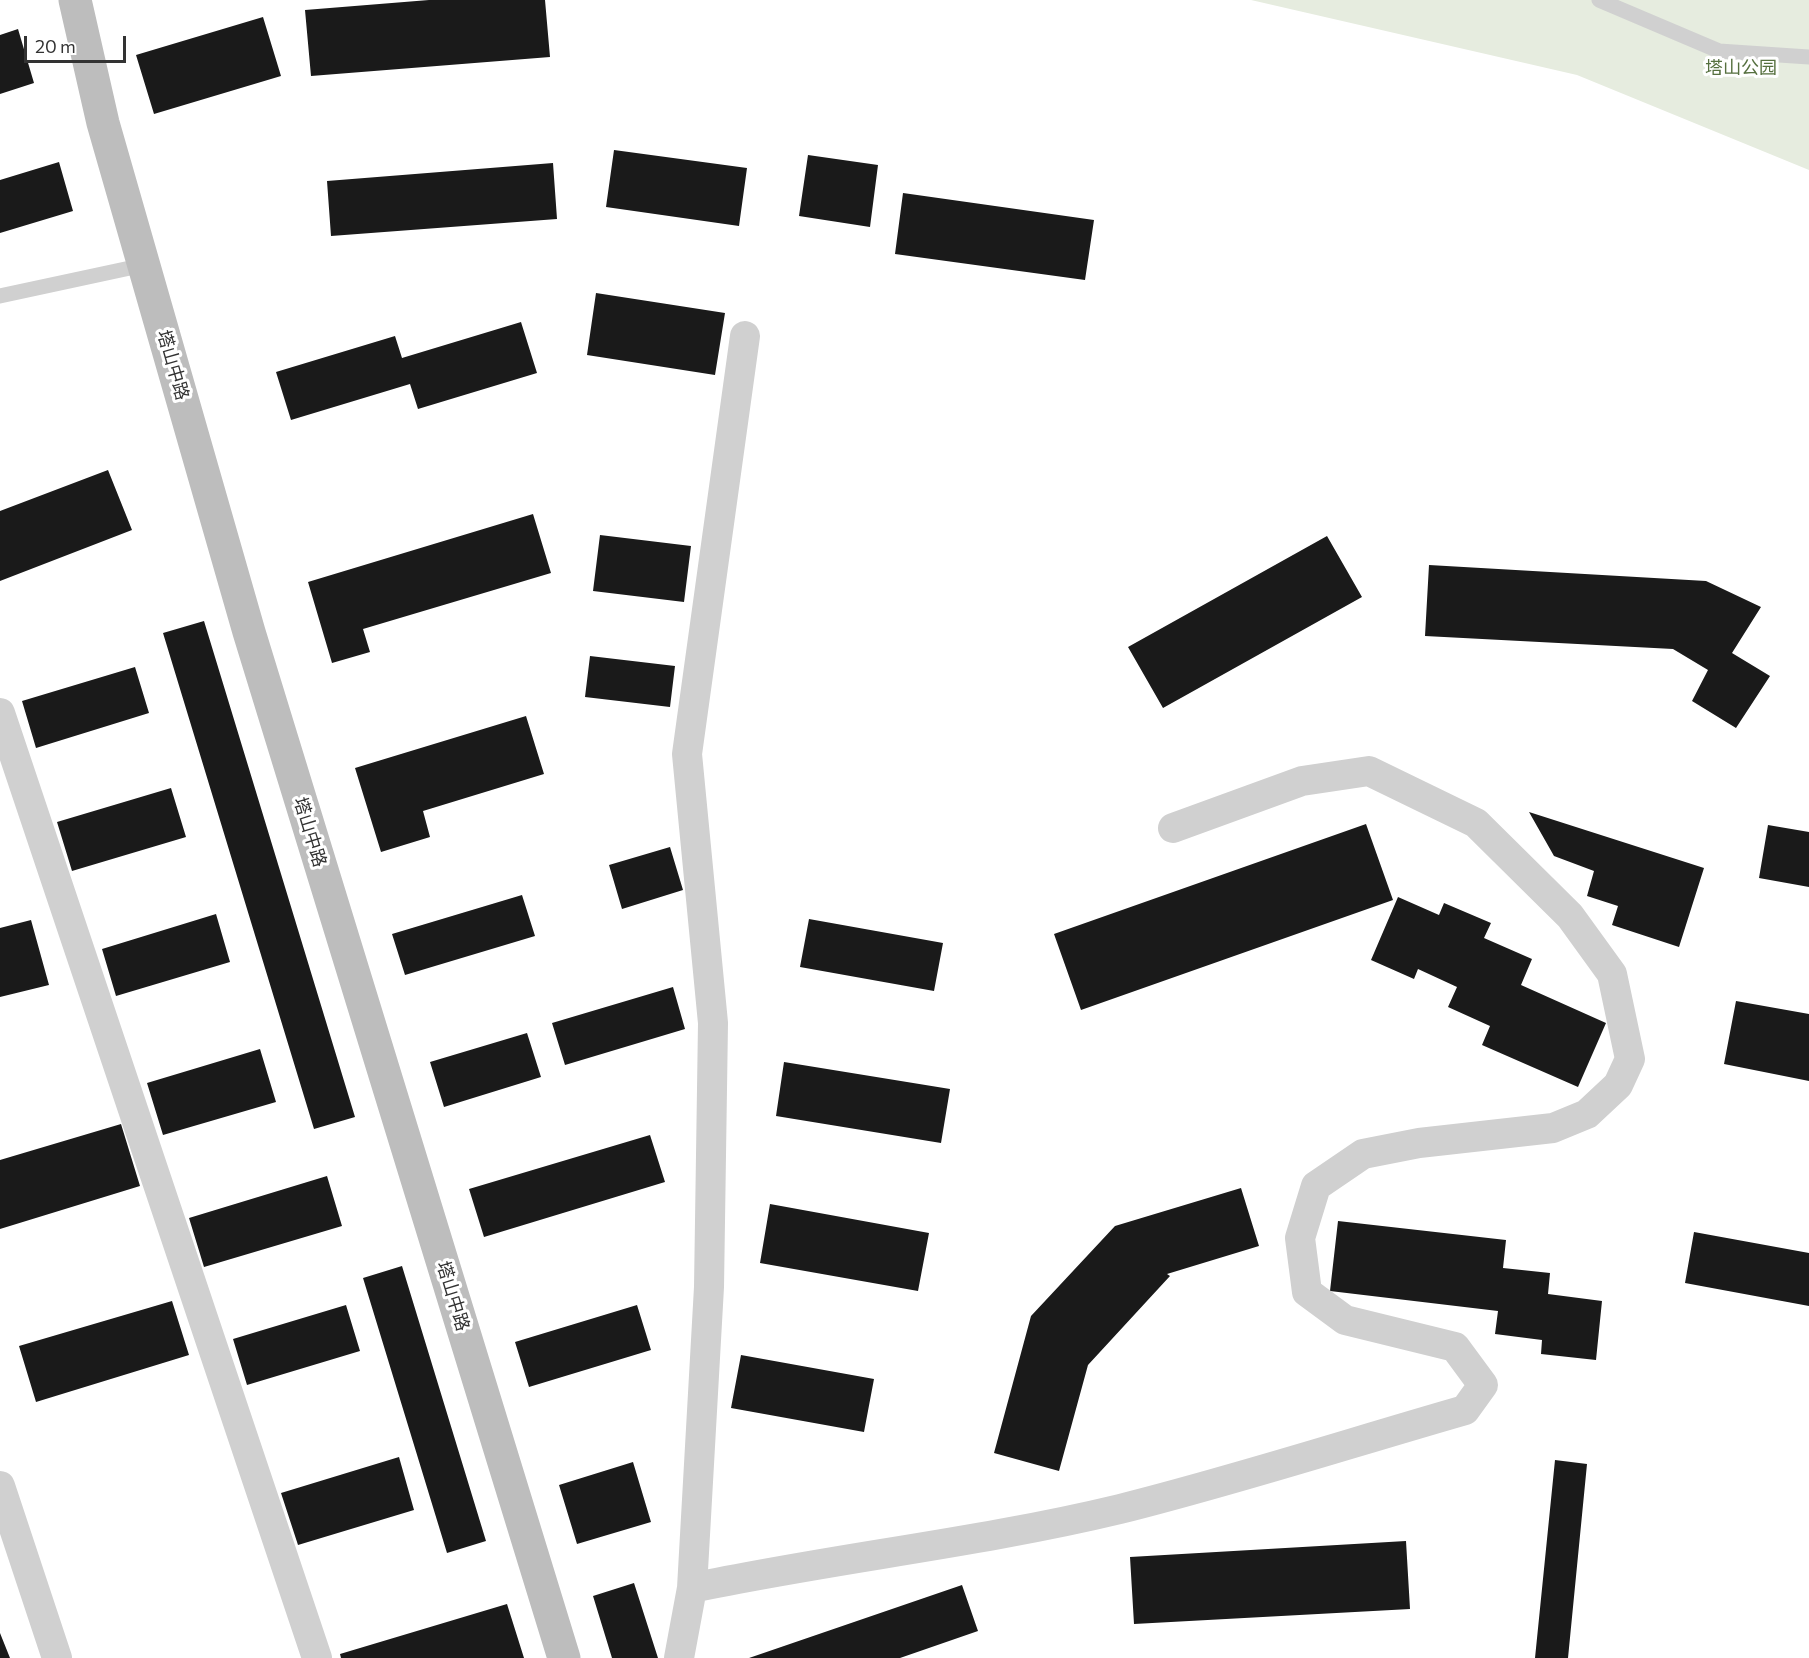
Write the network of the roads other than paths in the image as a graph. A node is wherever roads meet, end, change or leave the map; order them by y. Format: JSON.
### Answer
{"nodes":[{"id":1,"x":75,"y":0,"type":"edge"},
{"id":2,"x":1599,"y":0,"type":"edge"},
{"id":3,"x":1809,"y":57,"type":"edge"},
{"id":4,"x":144,"y":265,"type":"junction"},
{"id":5,"x":0,"y":296,"type":"edge"},
{"id":6,"x":745,"y":336,"type":"dead end"},
{"id":7,"x":0,"y":713,"type":"edge"},
{"id":8,"x":1173,"y":828,"type":"dead end"},
{"id":9,"x":0,"y":1486,"type":"edge"},
{"id":10,"x":692,"y":1588,"type":"junction"},
{"id":11,"x":57,"y":1658,"type":"edge"},
{"id":12,"x":317,"y":1658,"type":"edge"},
{"id":13,"x":564,"y":1658,"type":"edge"},
{"id":14,"x":679,"y":1658,"type":"edge"}],
"edges":[{"from":1,"to":4,"type":"street","name":"塔山中路"},
{"from":2,"to":3,"type":"lane"},
{"from":4,"to":5,"type":"lane"},
{"from":4,"to":13,"type":"street","name":"塔山中路"},
{"from":6,"to":10,"type":"street"},
{"from":7,"to":12,"type":"street"},
{"from":8,"to":10,"type":"street"},
{"from":9,"to":11,"type":"street"},
{"from":10,"to":14,"type":"street"}]}
